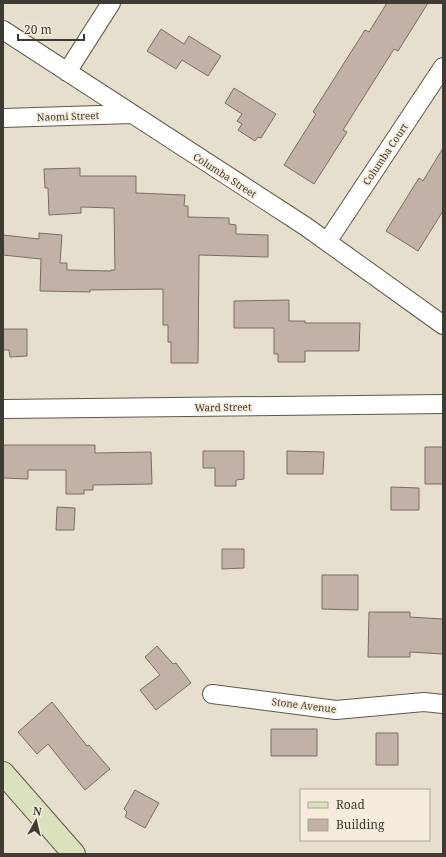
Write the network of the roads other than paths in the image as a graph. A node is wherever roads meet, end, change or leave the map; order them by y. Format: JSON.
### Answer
{"nodes":[{"id":1,"x":111,"y":3,"type":"edge"},
{"id":2,"x":3,"y":30,"type":"edge"},
{"id":3,"x":443,"y":67,"type":"edge"},
{"id":4,"x":67,"y":72,"type":"junction"},
{"id":5,"x":132,"y":114,"type":"junction"},
{"id":6,"x":3,"y":118,"type":"edge"},
{"id":7,"x":326,"y":242,"type":"junction"},
{"id":8,"x":443,"y":325,"type":"edge"},
{"id":9,"x":443,"y":404,"type":"edge"},
{"id":10,"x":3,"y":409,"type":"edge"},
{"id":11,"x":212,"y":694,"type":"dead end"},
{"id":12,"x":443,"y":704,"type":"edge"},
{"id":13,"x":3,"y":773,"type":"edge"},
{"id":14,"x":74,"y":854,"type":"edge"}],
"edges":[{"from":1,"to":4,"type":"street"},
{"from":2,"to":4,"type":"street","name":"Columba Street"},
{"from":3,"to":7,"type":"street","name":"Columba Court"},
{"from":4,"to":5,"type":"street","name":"Columba Street"},
{"from":5,"to":6,"type":"street","name":"Naomi Street"},
{"from":5,"to":7,"type":"street","name":"Columba Street"},
{"from":7,"to":8,"type":"street","name":"Columba Street"},
{"from":9,"to":10,"type":"street","name":"Ward Street"},
{"from":11,"to":12,"type":"street","name":"Stone Avenue"},
{"from":13,"to":14,"type":"main road"}]}
